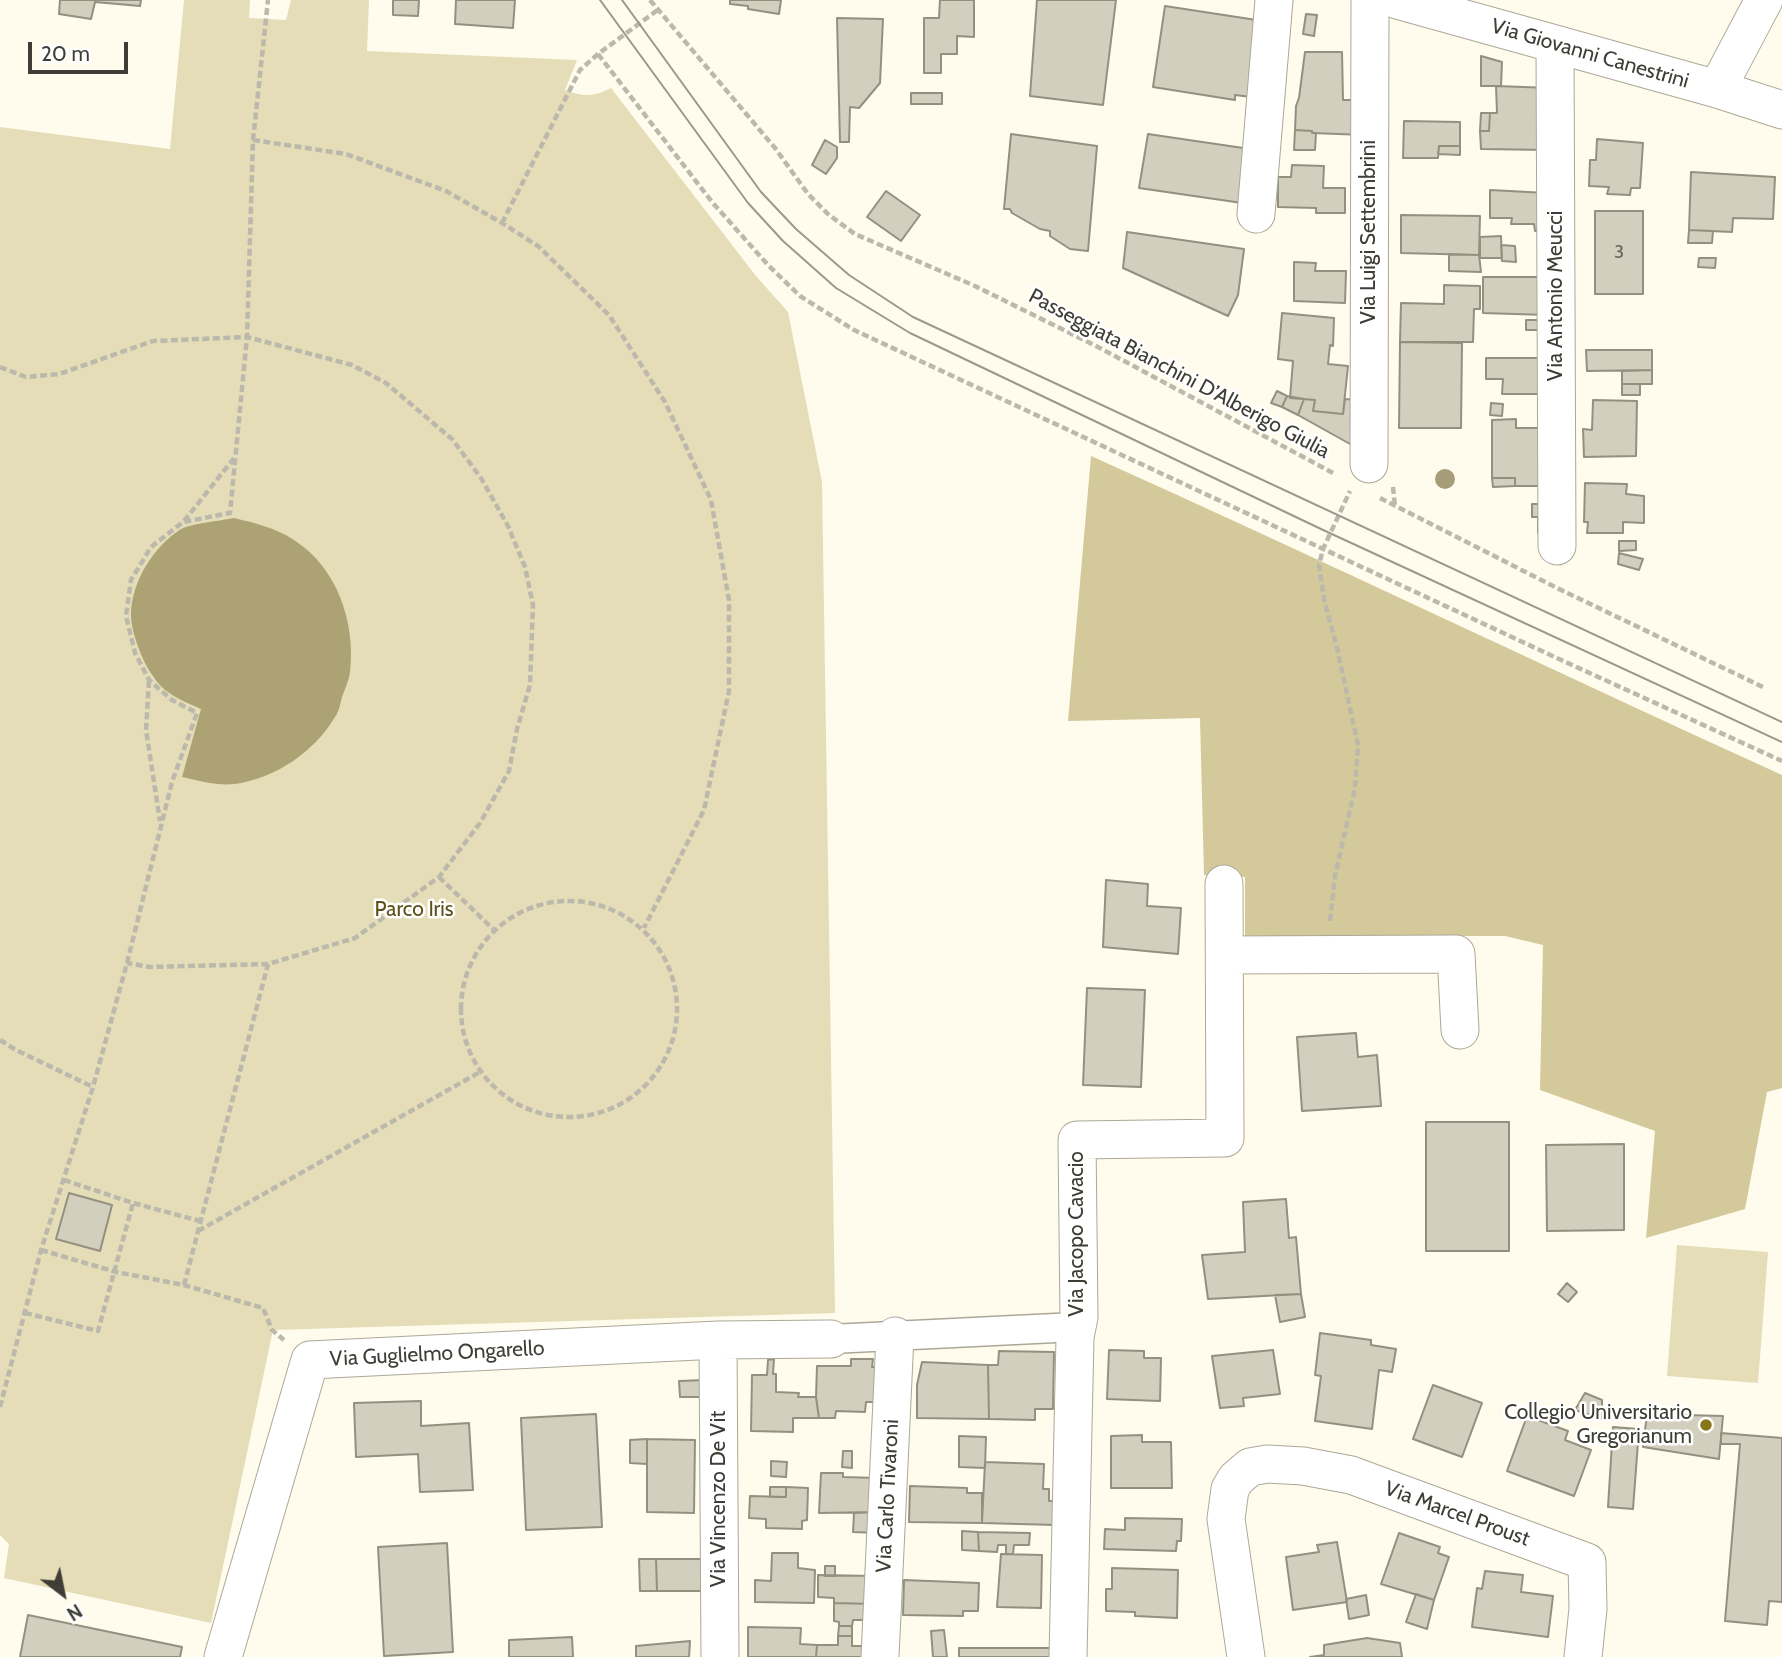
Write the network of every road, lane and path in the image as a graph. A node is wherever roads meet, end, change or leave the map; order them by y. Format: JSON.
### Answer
{"nodes":[{"id":1,"x":268,"y":0,"type":"edge"},
{"id":2,"x":650,"y":0,"type":"edge"},
{"id":3,"x":1274,"y":0,"type":"edge"},
{"id":4,"x":1370,"y":0,"type":"edge"},
{"id":5,"x":1397,"y":0,"type":"edge"},
{"id":6,"x":1764,"y":0,"type":"edge"},
{"id":7,"x":659,"y":9,"type":"junction"},
{"id":8,"x":1507,"y":16,"type":"edge"},
{"id":9,"x":1555,"y":46,"type":"junction"},
{"id":10,"x":598,"y":54,"type":"junction"},
{"id":11,"x":1717,"y":89,"type":"junction"},
{"id":12,"x":1782,"y":110,"type":"edge"},
{"id":13,"x":253,"y":140,"type":"junction"},
{"id":14,"x":1256,"y":214,"type":"dead end"},
{"id":15,"x":502,"y":223,"type":"junction"},
{"id":16,"x":247,"y":337,"type":"junction"},
{"id":17,"x":0,"y":367,"type":"edge"},
{"id":18,"x":235,"y":457,"type":"junction"},
{"id":19,"x":1359,"y":480,"type":"junction"},
{"id":20,"x":183,"y":522,"type":"junction"},
{"id":21,"x":1557,"y":546,"type":"dead end"},
{"id":22,"x":1323,"y":549,"type":"junction"},
{"id":23,"x":149,"y":680,"type":"junction"},
{"id":24,"x":1765,"y":688,"type":"dead end"},
{"id":25,"x":1782,"y":761,"type":"edge"},
{"id":26,"x":161,"y":825,"type":"junction"},
{"id":27,"x":439,"y":877,"type":"junction"},
{"id":28,"x":1224,"y":884,"type":"dead end"},
{"id":29,"x":645,"y":928,"type":"junction"},
{"id":30,"x":493,"y":929,"type":"junction"},
{"id":31,"x":1225,"y":955,"type":"junction"},
{"id":32,"x":1325,"y":956,"type":"junction"},
{"id":33,"x":127,"y":963,"type":"junction"},
{"id":34,"x":268,"y":964,"type":"junction"},
{"id":35,"x":1460,"y":1030,"type":"dead end"},
{"id":36,"x":0,"y":1040,"type":"edge"},
{"id":37,"x":480,"y":1072,"type":"junction"},
{"id":38,"x":93,"y":1087,"type":"junction"},
{"id":39,"x":64,"y":1180,"type":"junction"},
{"id":40,"x":133,"y":1203,"type":"junction"},
{"id":41,"x":200,"y":1221,"type":"junction"},
{"id":42,"x":198,"y":1231,"type":"junction"},
{"id":43,"x":41,"y":1250,"type":"junction"},
{"id":44,"x":116,"y":1272,"type":"junction"},
{"id":45,"x":184,"y":1285,"type":"junction"},
{"id":46,"x":25,"y":1313,"type":"junction"},
{"id":47,"x":1076,"y":1327,"type":"junction"},
{"id":48,"x":272,"y":1330,"type":"dead end"},
{"id":49,"x":895,"y":1336,"type":"junction"},
{"id":50,"x":831,"y":1339,"type":"joint"},
{"id":51,"x":718,"y":1340,"type":"junction"},
{"id":52,"x":0,"y":1407,"type":"edge"},
{"id":53,"x":223,"y":1657,"type":"edge"},
{"id":54,"x":720,"y":1657,"type":"edge"},
{"id":55,"x":880,"y":1657,"type":"edge"},
{"id":56,"x":1068,"y":1657,"type":"edge"},
{"id":57,"x":1246,"y":1657,"type":"edge"},
{"id":58,"x":1583,"y":1657,"type":"edge"}],
"edges":[{"from":1,"to":13,"type":"path"},
{"from":2,"to":7,"type":"path","name":"Passeggiata Bianchini D’Alberigo Giulia"},
{"from":3,"to":14,"type":"street"},
{"from":4,"to":19,"type":"street","name":"Via Luigi Settembrini"},
{"from":5,"to":8,"type":"street","name":"Via Giovanni Canestrini"},
{"from":6,"to":11,"type":"street"},
{"from":7,"to":10,"type":"path"},
{"from":7,"to":19,"type":"path","name":"Passeggiata Bianchini D’Alberigo Giulia"},
{"from":8,"to":9,"type":"street","name":"Via Giovanni Canestrini"},
{"from":9,"to":11,"type":"street","name":"Via Giovanni Canestrini"},
{"from":9,"to":21,"type":"street","name":"Via Antonio Meucci"},
{"from":10,"to":15,"type":"path"},
{"from":10,"to":22,"type":"path"},
{"from":11,"to":12,"type":"street","name":"Via Giovanni Canestrini"},
{"from":13,"to":15,"type":"path"},
{"from":13,"to":16,"type":"path"},
{"from":15,"to":29,"type":"path"},
{"from":16,"to":17,"type":"path"},
{"from":16,"to":18,"type":"path"},
{"from":16,"to":27,"type":"path"},
{"from":18,"to":20,"type":"path"},
{"from":18,"to":20,"type":"path"},
{"from":19,"to":22,"type":"path"},
{"from":19,"to":24,"type":"path","name":"Passeggiata Bianchini D’Alberigo Giulia"},
{"from":20,"to":23,"type":"path"},
{"from":22,"to":25,"type":"path"},
{"from":22,"to":32,"type":"path"},
{"from":23,"to":26,"type":"path"},
{"from":23,"to":26,"type":"path"},
{"from":26,"to":33,"type":"path"},
{"from":27,"to":30,"type":"path"},
{"from":27,"to":34,"type":"path"},
{"from":28,"to":31,"type":"street","name":"Via Jacopo Cavacio"},
{"from":29,"to":30,"type":"path"},
{"from":29,"to":37,"type":"path"},
{"from":30,"to":37,"type":"path"},
{"from":31,"to":32,"type":"street"},
{"from":31,"to":47,"type":"street","name":"Via Jacopo Cavacio"},
{"from":32,"to":35,"type":"street"},
{"from":33,"to":34,"type":"path"},
{"from":33,"to":38,"type":"path"},
{"from":34,"to":41,"type":"path"},
{"from":36,"to":38,"type":"path"},
{"from":37,"to":42,"type":"path"},
{"from":38,"to":39,"type":"path"},
{"from":39,"to":40,"type":"path"},
{"from":39,"to":43,"type":"path"},
{"from":40,"to":41,"type":"path"},
{"from":40,"to":44,"type":"path"},
{"from":41,"to":42,"type":"path"},
{"from":42,"to":45,"type":"path"},
{"from":43,"to":44,"type":"path"},
{"from":43,"to":46,"type":"path"},
{"from":44,"to":45,"type":"path"},
{"from":44,"to":46,"type":"path"},
{"from":45,"to":48,"type":"path"},
{"from":46,"to":52,"type":"path"},
{"from":47,"to":49,"type":"street"},
{"from":47,"to":56,"type":"street","name":"Via Jacopo Cavacio"},
{"from":49,"to":50,"type":"street"},
{"from":49,"to":55,"type":"street","name":"Via Carlo Tivaroni"},
{"from":50,"to":51,"type":"street","name":"Via Guglielmo Ongarello"},
{"from":51,"to":53,"type":"street","name":"Via Guglielmo Ongarello"},
{"from":51,"to":54,"type":"street","name":"Via Vincenzo De Vit"},
{"from":57,"to":58,"type":"street","name":"Via Marcel Proust"}]}
